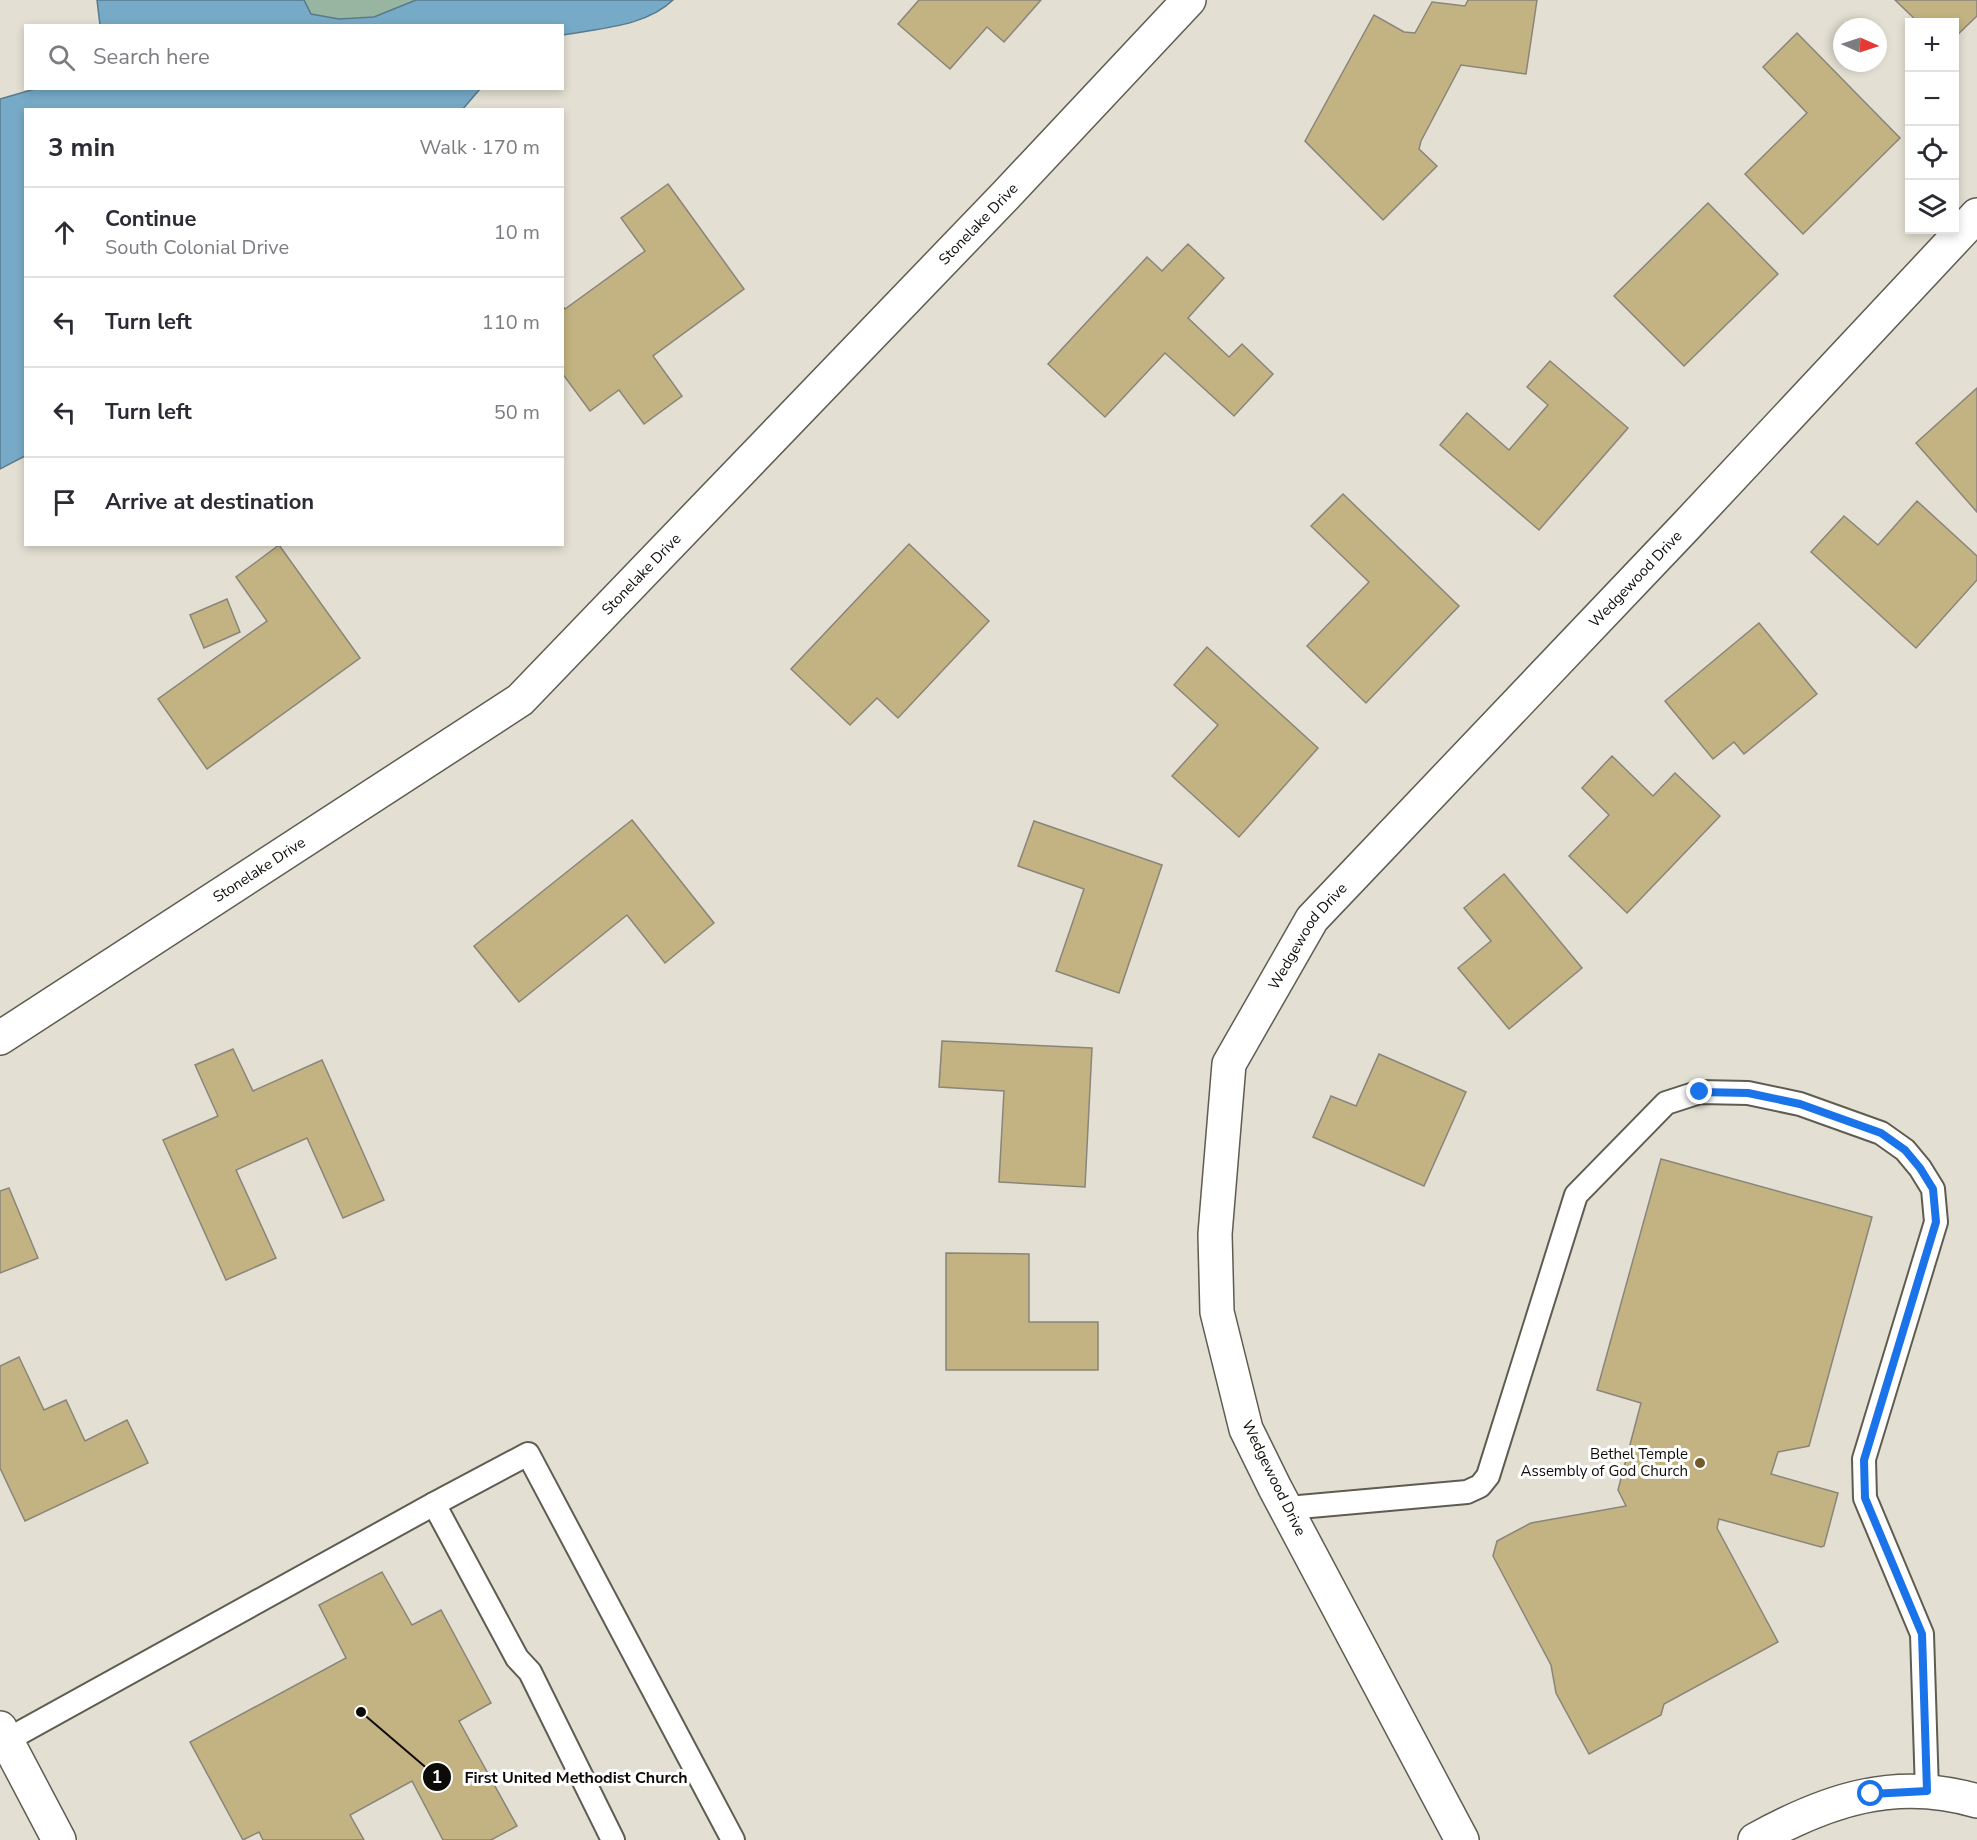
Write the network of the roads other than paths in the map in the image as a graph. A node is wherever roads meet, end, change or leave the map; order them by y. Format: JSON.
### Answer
{"nodes":[{"id":1,"x":1189,"y":0,"type":"edge"},
{"id":2,"x":1977,"y":215,"type":"edge"},
{"id":3,"x":0,"y":1038,"type":"edge"},
{"id":4,"x":434,"y":1504,"type":"junction"},
{"id":5,"x":1288,"y":1508,"type":"junction"},
{"id":6,"x":3,"y":1734,"type":"edge"},
{"id":7,"x":1927,"y":1791,"type":"junction"},
{"id":8,"x":1977,"y":1801,"type":"edge"},
{"id":9,"x":59,"y":1840,"type":"edge"},
{"id":10,"x":613,"y":1840,"type":"edge"},
{"id":11,"x":733,"y":1840,"type":"edge"},
{"id":12,"x":1462,"y":1840,"type":"edge"},
{"id":13,"x":1755,"y":1840,"type":"edge"}],
"edges":[{"from":1,"to":3,"type":"street","name":"Stonelake Drive"},
{"from":2,"to":5,"type":"street","name":"Wedgewood Drive"},
{"from":4,"to":6,"type":"lane"},
{"from":4,"to":10,"type":"lane"},
{"from":4,"to":11,"type":"lane"},
{"from":5,"to":7,"type":"lane"},
{"from":5,"to":12,"type":"street","name":"Wedgewood Drive"},
{"from":6,"to":9,"type":"street"},
{"from":7,"to":8,"type":"street"},
{"from":7,"to":13,"type":"street"}]}
